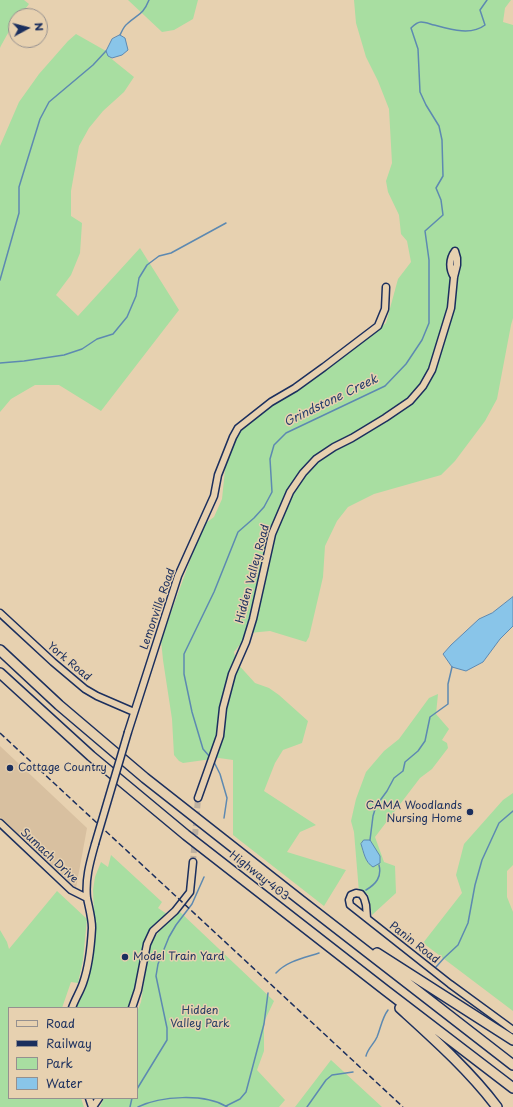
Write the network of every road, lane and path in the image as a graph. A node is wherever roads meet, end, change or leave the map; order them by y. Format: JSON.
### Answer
{"nodes":[{"id":1,"x":454,"y":277,"type":"dead end"},
{"id":2,"x":386,"y":287,"type":"dead end"},
{"id":3,"x":0,"y":614,"type":"edge"},
{"id":4,"x":0,"y":650,"type":"edge"},
{"id":5,"x":0,"y":672,"type":"edge"},
{"id":6,"x":134,"y":712,"type":"junction"},
{"id":7,"x":198,"y":798,"type":"tunnel mouth"},
{"id":8,"x":0,"y":823,"type":"edge"},
{"id":9,"x":193,"y":862,"type":"tunnel mouth"},
{"id":10,"x":87,"y":898,"type":"junction"},
{"id":11,"x":299,"y":899,"type":"junction"},
{"id":12,"x":367,"y":918,"type":"dead end"},
{"id":13,"x":344,"y":958,"type":"junction"},
{"id":14,"x":72,"y":1007,"type":"edge"},
{"id":15,"x":132,"y":1007,"type":"edge"},
{"id":16,"x":513,"y":1030,"type":"edge"},
{"id":17,"x":513,"y":1040,"type":"edge"},
{"id":18,"x":513,"y":1065,"type":"edge"},
{"id":19,"x":513,"y":1088,"type":"edge"},
{"id":20,"x":98,"y":1099,"type":"edge"},
{"id":21,"x":92,"y":1107,"type":"edge"},
{"id":22,"x":497,"y":1107,"type":"edge"}],
"edges":[{"from":1,"to":7,"type":"street","name":"Hidden Valley Road"},
{"from":2,"to":6,"type":"street","name":"Lemonville Road"},
{"from":3,"to":6,"type":"street","name":"York Road"},
{"from":4,"to":11,"type":"highway","name":"Highway 403"},
{"from":5,"to":13,"type":"highway","name":"Highway 403"},
{"from":6,"to":10,"type":"street","name":"Lemonville Road","bridge":true},
{"from":8,"to":10,"type":"street","name":"Sumach Drive"},
{"from":9,"to":15,"type":"street"},
{"from":10,"to":14,"type":"street","name":"Lemonville Road"},
{"from":11,"to":17,"type":"highway"},
{"from":11,"to":18,"type":"highway","name":"Highway 403"},
{"from":12,"to":16,"type":"street","name":"Panin Road"},
{"from":13,"to":19,"type":"highway","name":"Highway 403"},
{"from":13,"to":22,"type":"highway"},
{"from":20,"to":21,"type":"street"}]}
